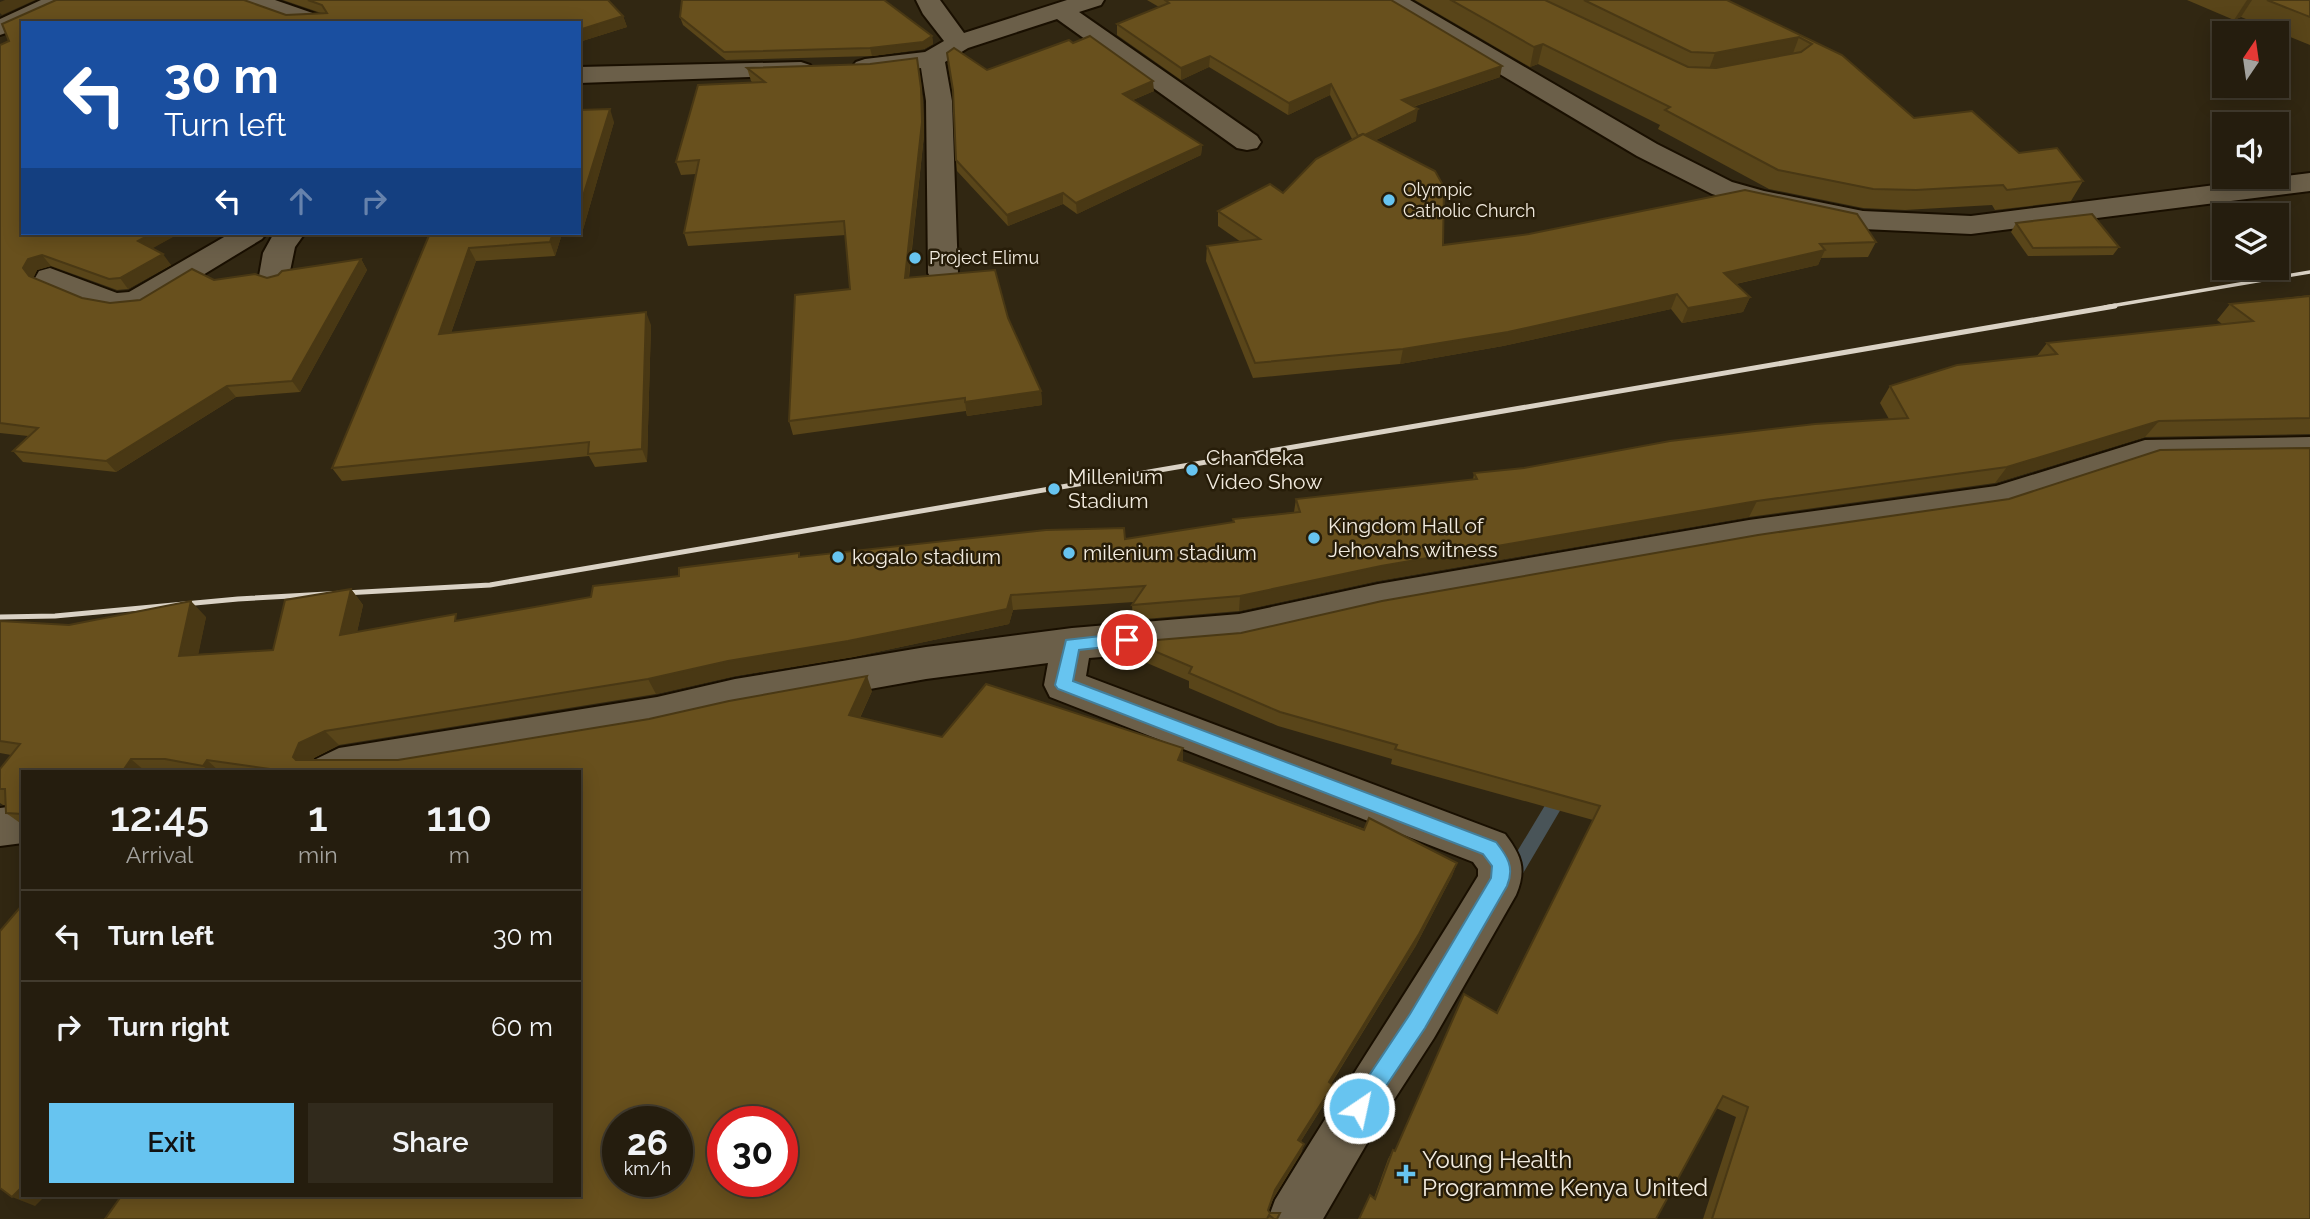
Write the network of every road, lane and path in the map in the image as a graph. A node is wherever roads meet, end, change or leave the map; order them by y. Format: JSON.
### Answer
{"nodes":[{"id":1,"x":61,"y":0,"type":"edge"},
{"id":2,"x":251,"y":0,"type":"edge"},
{"id":3,"x":928,"y":0,"type":"edge"},
{"id":4,"x":1092,"y":0,"type":"edge"},
{"id":5,"x":1393,"y":0,"type":"edge"},
{"id":6,"x":1062,"y":12,"type":"junction"},
{"id":7,"x":312,"y":21,"type":"edge"},
{"id":8,"x":0,"y":28,"type":"edge"},
{"id":9,"x":959,"y":43,"type":"junction"},
{"id":10,"x":932,"y":59,"type":"junction"},
{"id":11,"x":581,"y":75,"type":"edge"},
{"id":12,"x":1247,"y":142,"type":"dead end"},
{"id":13,"x":2310,"y":182,"type":"edge"},
{"id":14,"x":250,"y":235,"type":"edge"},
{"id":15,"x":288,"y":235,"type":"edge"},
{"id":16,"x":943,"y":273,"type":"edge"},
{"id":17,"x":274,"y":276,"type":"edge"},
{"id":18,"x":50,"y":278,"type":"edge"},
{"id":19,"x":2310,"y":449,"type":"edge"},
{"id":20,"x":1072,"y":645,"type":"junction"},
{"id":21,"x":334,"y":770,"type":"edge"},
{"id":22,"x":21,"y":824,"type":"edge"},
{"id":23,"x":0,"y":827,"type":"edge"},
{"id":24,"x":1294,"y":1219,"type":"edge"}],
"edges":[{"from":1,"to":8,"type":"street"},
{"from":2,"to":7,"type":"street"},
{"from":3,"to":9,"type":"street"},
{"from":4,"to":6,"type":"street"},
{"from":5,"to":13,"type":"street"},
{"from":6,"to":9,"type":"street"},
{"from":6,"to":12,"type":"street"},
{"from":9,"to":10,"type":"street"},
{"from":10,"to":11,"type":"street"},
{"from":10,"to":16,"type":"street"},
{"from":14,"to":18,"type":"street"},
{"from":15,"to":17,"type":"street"},
{"from":19,"to":20,"type":"street"},
{"from":20,"to":21,"type":"street"},
{"from":20,"to":24,"type":"street"},
{"from":22,"to":23,"type":"street"}]}
